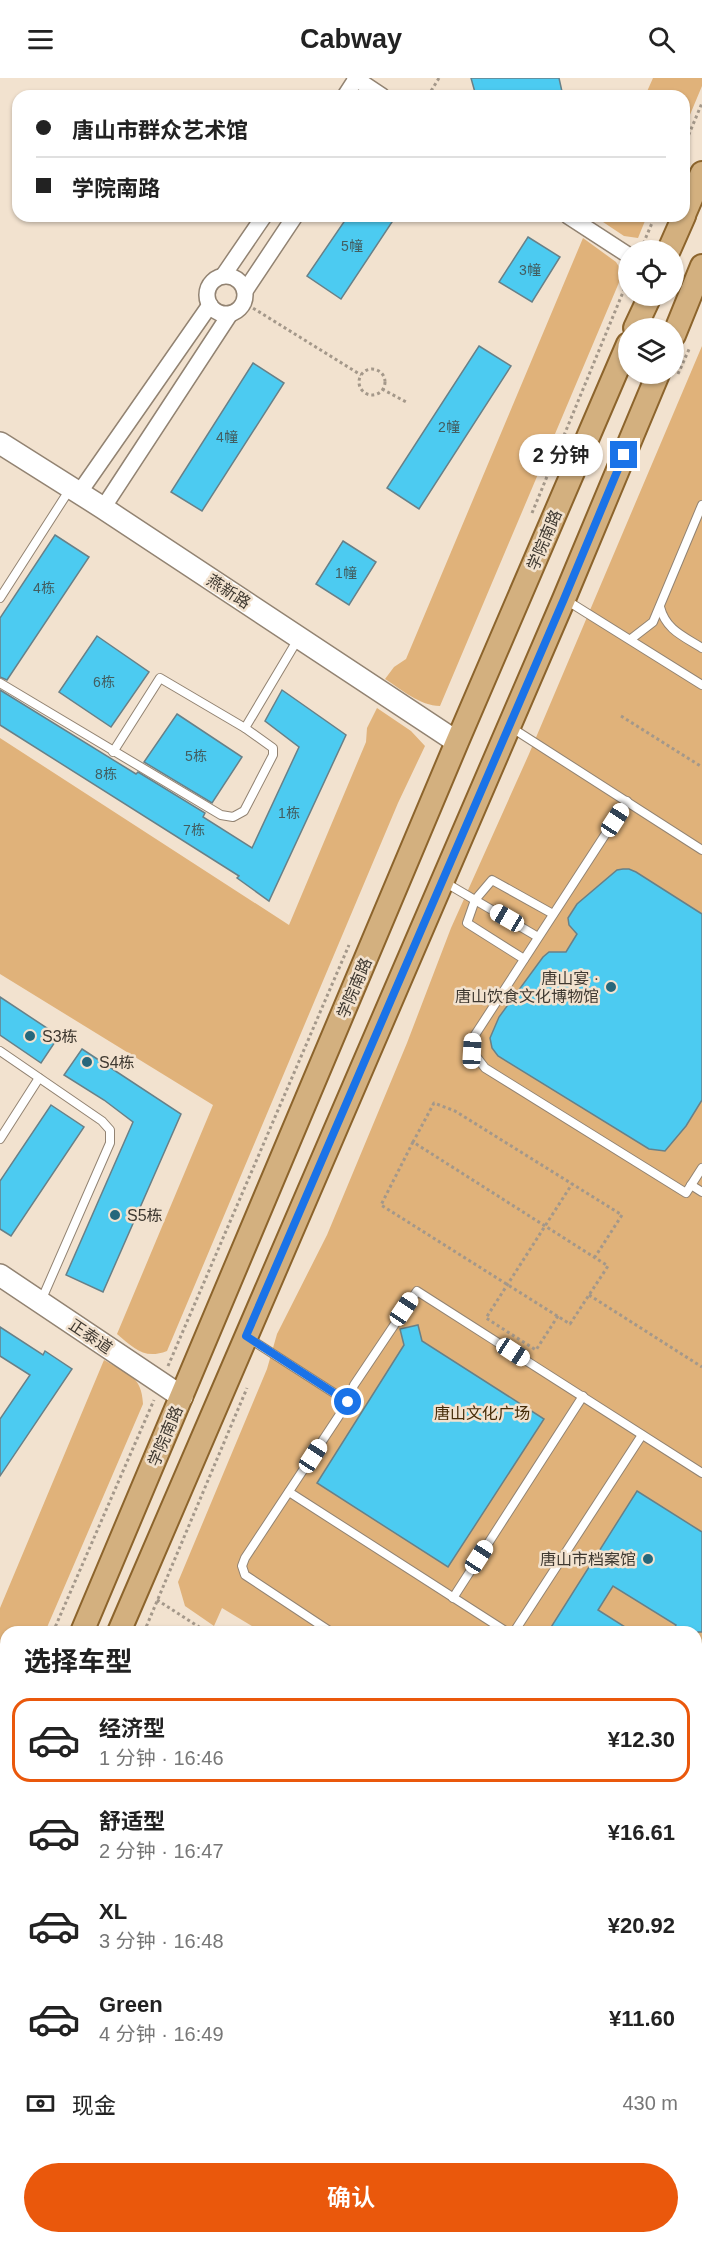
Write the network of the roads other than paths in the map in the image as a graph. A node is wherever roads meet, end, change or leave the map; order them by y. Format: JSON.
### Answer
{"nodes":[{"id":1,"x":356,"y":78,"type":"edge"},
{"id":2,"x":372,"y":90,"type":"edge"},
{"id":3,"x":702,"y":173,"type":"edge"},
{"id":4,"x":690,"y":202,"type":"edge"},
{"id":5,"x":260,"y":222,"type":"edge"},
{"id":6,"x":291,"y":222,"type":"edge"},
{"id":7,"x":577,"y":222,"type":"edge"},
{"id":8,"x":681,"y":222,"type":"edge"},
{"id":9,"x":673,"y":240,"type":"edge"},
{"id":10,"x":618,"y":248,"type":"edge"},
{"id":11,"x":702,"y":266,"type":"edge"},
{"id":12,"x":223,"y":276,"type":"junction"},
{"id":13,"x":244,"y":297,"type":"junction"},
{"id":14,"x":210,"y":305,"type":"junction"},
{"id":15,"x":230,"y":314,"type":"junction"},
{"id":16,"x":681,"y":318,"type":"edge"},
{"id":17,"x":618,"y":367,"type":"edge"},
{"id":18,"x":654,"y":384,"type":"edge"},
{"id":19,"x":0,"y":443,"type":"edge"},
{"id":20,"x":75,"y":490,"type":"junction"},
{"id":21,"x":702,"y":505,"type":"edge"},
{"id":22,"x":102,"y":508,"type":"junction"},
{"id":23,"x":0,"y":597,"type":"edge"},
{"id":24,"x":564,"y":599,"type":"junction"},
{"id":25,"x":660,"y":607,"type":"junction"},
{"id":26,"x":299,"y":637,"type":"junction"},
{"id":27,"x":631,"y":639,"type":"junction"},
{"id":28,"x":702,"y":648,"type":"edge"},
{"id":29,"x":0,"y":683,"type":"edge"},
{"id":30,"x":702,"y":685,"type":"edge"},
{"id":31,"x":509,"y":725,"type":"junction"},
{"id":32,"x":245,"y":728,"type":"junction"},
{"id":33,"x":457,"y":742,"type":"junction"},
{"id":34,"x":113,"y":752,"type":"junction"},
{"id":35,"x":627,"y":801,"type":"junction"},
{"id":36,"x":702,"y":850,"type":"edge"},
{"id":37,"x":442,"y":880,"type":"junction"},
{"id":38,"x":475,"y":900,"type":"junction"},
{"id":39,"x":553,"y":914,"type":"junction"},
{"id":40,"x":538,"y":937,"type":"junction"},
{"id":41,"x":524,"y":959,"type":"junction"},
{"id":42,"x":0,"y":1051,"type":"edge"},
{"id":43,"x":39,"y":1078,"type":"junction"},
{"id":44,"x":0,"y":1139,"type":"edge"},
{"id":45,"x":702,"y":1168,"type":"edge"},
{"id":46,"x":691,"y":1185,"type":"junction"},
{"id":47,"x":702,"y":1192,"type":"edge"},
{"id":48,"x":0,"y":1275,"type":"edge"},
{"id":49,"x":41,"y":1302,"type":"junction"},
{"id":50,"x":246,"y":1336,"type":"junction"},
{"id":51,"x":583,"y":1396,"type":"junction"},
{"id":52,"x":182,"y":1397,"type":"junction"},
{"id":53,"x":348,"y":1402,"type":"junction"},
{"id":54,"x":642,"y":1435,"type":"junction"},
{"id":55,"x":702,"y":1473,"type":"edge"},
{"id":56,"x":289,"y":1492,"type":"junction"},
{"id":57,"x":453,"y":1598,"type":"junction"},
{"id":58,"x":85,"y":1626,"type":"edge"},
{"id":59,"x":122,"y":1626,"type":"edge"},
{"id":60,"x":322,"y":1626,"type":"edge"},
{"id":61,"x":497,"y":1626,"type":"edge"},
{"id":62,"x":518,"y":1626,"type":"edge"}],
"edges":[{"from":1,"to":2,"type":"street"},
{"from":3,"to":4,"type":"main road"},
{"from":5,"to":12,"type":"street"},
{"from":6,"to":13,"type":"street"},
{"from":7,"to":10,"type":"street"},
{"from":8,"to":9,"type":"main road"},
{"from":11,"to":16,"type":"main road"},
{"from":12,"to":13,"type":"street"},
{"from":12,"to":14,"type":"street"},
{"from":13,"to":15,"type":"street"},
{"from":14,"to":15,"type":"street"},
{"from":14,"to":20,"type":"street"},
{"from":15,"to":22,"type":"street"},
{"from":17,"to":33,"type":"main road","name":"学院南路"},
{"from":18,"to":24,"type":"main road"},
{"from":19,"to":20,"type":"street","name":"燕新路"},
{"from":20,"to":22,"type":"street","name":"燕新路"},
{"from":20,"to":23,"type":"lane"},
{"from":21,"to":25,"type":"lane"},
{"from":22,"to":26,"type":"street","name":"燕新路"},
{"from":24,"to":27,"type":"lane"},
{"from":24,"to":31,"type":"main road"},
{"from":25,"to":27,"type":"lane"},
{"from":25,"to":28,"type":"lane"},
{"from":26,"to":32,"type":"lane"},
{"from":26,"to":33,"type":"street","name":"燕新路"},
{"from":27,"to":30,"type":"lane"},
{"from":29,"to":34,"type":"lane"},
{"from":31,"to":35,"type":"lane"},
{"from":31,"to":37,"type":"main road"},
{"from":32,"to":34,"type":"lane"},
{"from":32,"to":34,"type":"lane"},
{"from":33,"to":52,"type":"main road","name":"学院南路"},
{"from":35,"to":36,"type":"lane"},
{"from":35,"to":39,"type":"lane"},
{"from":37,"to":38,"type":"lane"},
{"from":37,"to":50,"type":"main road"},
{"from":38,"to":39,"type":"lane"},
{"from":38,"to":40,"type":"lane"},
{"from":38,"to":41,"type":"lane"},
{"from":39,"to":40,"type":"lane"},
{"from":40,"to":41,"type":"lane"},
{"from":41,"to":46,"type":"lane"},
{"from":42,"to":43,"type":"lane"},
{"from":43,"to":44,"type":"lane"},
{"from":43,"to":49,"type":"lane"},
{"from":45,"to":46,"type":"lane"},
{"from":46,"to":47,"type":"lane"},
{"from":48,"to":49,"type":"street","name":"正泰道"},
{"from":49,"to":52,"type":"street","name":"正泰道"},
{"from":50,"to":53,"type":"lane"},
{"from":50,"to":59,"type":"main road"},
{"from":51,"to":53,"type":"lane"},
{"from":51,"to":54,"type":"lane"},
{"from":51,"to":57,"type":"lane"},
{"from":52,"to":58,"type":"main road","name":"学院南路"},
{"from":53,"to":56,"type":"lane"},
{"from":54,"to":55,"type":"lane"},
{"from":54,"to":62,"type":"lane"},
{"from":56,"to":57,"type":"lane"},
{"from":56,"to":60,"type":"lane"},
{"from":57,"to":61,"type":"lane"}]}
